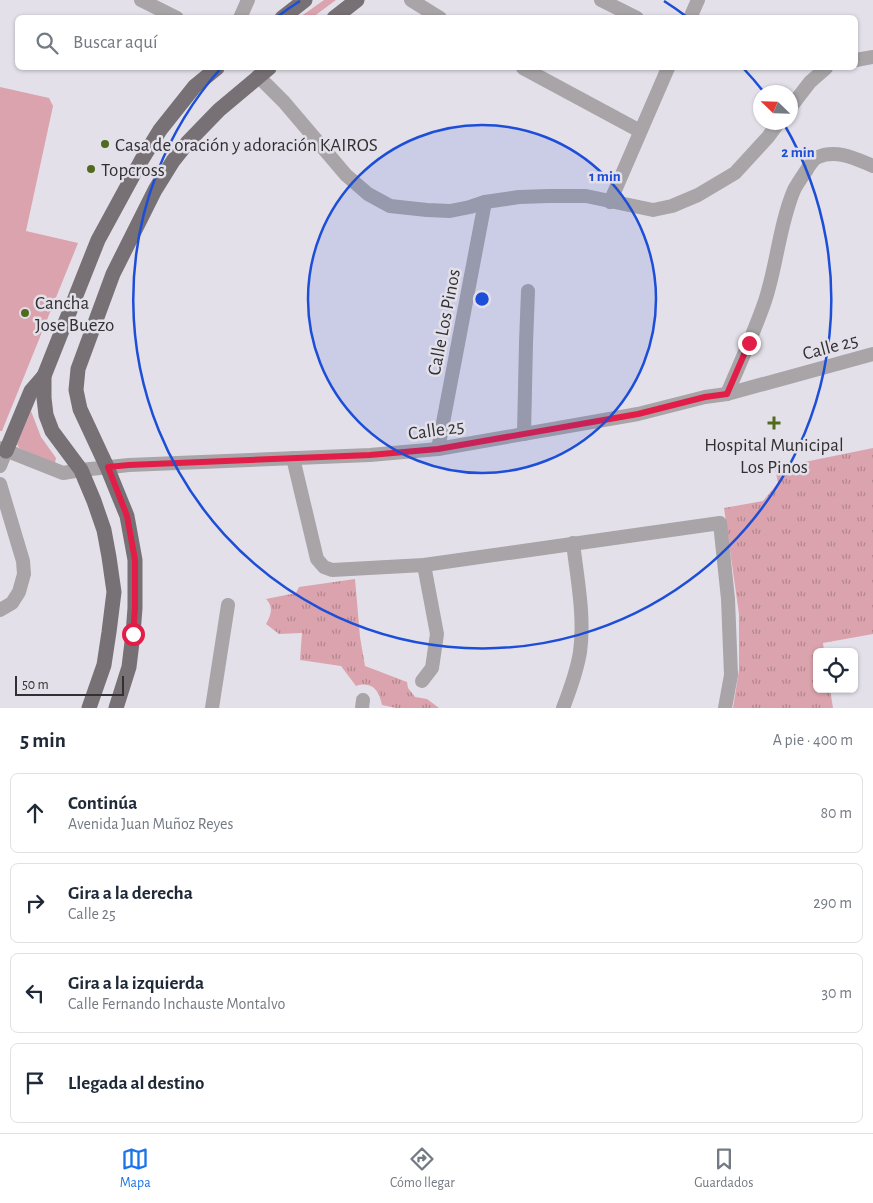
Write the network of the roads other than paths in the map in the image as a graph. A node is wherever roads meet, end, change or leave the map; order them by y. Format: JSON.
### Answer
{"nodes":[{"id":1,"x":141,"y":0,"type":"edge"},
{"id":2,"x":248,"y":0,"type":"edge"},
{"id":3,"x":305,"y":0,"type":"edge"},
{"id":4,"x":357,"y":0,"type":"edge"},
{"id":5,"x":411,"y":0,"type":"edge"},
{"id":6,"x":601,"y":0,"type":"edge"},
{"id":7,"x":698,"y":0,"type":"edge"},
{"id":8,"x":171,"y":15,"type":"edge"},
{"id":9,"x":241,"y":15,"type":"edge"},
{"id":10,"x":286,"y":15,"type":"edge"},
{"id":11,"x":338,"y":15,"type":"edge"},
{"id":12,"x":435,"y":15,"type":"edge"},
{"id":13,"x":632,"y":15,"type":"edge"},
{"id":14,"x":691,"y":15,"type":"edge"},
{"id":15,"x":873,"y":57,"type":"edge"},
{"id":16,"x":858,"y":60,"type":"edge"},
{"id":17,"x":215,"y":70,"type":"edge"},
{"id":18,"x":259,"y":70,"type":"edge"},
{"id":19,"x":527,"y":70,"type":"edge"},
{"id":20,"x":667,"y":70,"type":"edge"},
{"id":21,"x":824,"y":70,"type":"edge"},
{"id":22,"x":798,"y":98,"type":"edge"},
{"id":23,"x":773,"y":130,"type":"edge"},
{"id":24,"x":640,"y":132,"type":"junction"},
{"id":25,"x":873,"y":166,"type":"edge"},
{"id":26,"x":485,"y":202,"type":"junction"},
{"id":27,"x":610,"y":202,"type":"junction"},
{"id":28,"x":528,"y":291,"type":"dead end"},
{"id":29,"x":873,"y":354,"type":"edge"},
{"id":30,"x":44,"y":376,"type":"junction"},
{"id":31,"x":727,"y":394,"type":"junction"},
{"id":32,"x":524,"y":434,"type":"junction"},
{"id":33,"x":3,"y":449,"type":"edge"},
{"id":34,"x":438,"y":449,"type":"junction"},
{"id":35,"x":293,"y":458,"type":"junction"},
{"id":36,"x":0,"y":466,"type":"edge"},
{"id":37,"x":108,"y":467,"type":"junction"},
{"id":38,"x":81,"y":470,"type":"junction"},
{"id":39,"x":0,"y":484,"type":"edge"},
{"id":40,"x":573,"y":543,"type":"junction"},
{"id":41,"x":424,"y":565,"type":"junction"},
{"id":42,"x":228,"y":605,"type":"dead end"},
{"id":43,"x":0,"y":610,"type":"edge"},
{"id":44,"x":0,"y":623,"type":"edge"},
{"id":45,"x":422,"y":681,"type":"dead end"},
{"id":46,"x":89,"y":708,"type":"edge"},
{"id":47,"x":116,"y":708,"type":"edge"},
{"id":48,"x":212,"y":708,"type":"edge"},
{"id":49,"x":563,"y":708,"type":"edge"},
{"id":50,"x":725,"y":708,"type":"edge"}],
"edges":[{"from":1,"to":8,"type":"street"},
{"from":2,"to":9,"type":"street"},
{"from":3,"to":10,"type":"main road"},
{"from":4,"to":11,"type":"main road"},
{"from":5,"to":12,"type":"street"},
{"from":6,"to":13,"type":"street"},
{"from":7,"to":14,"type":"street"},
{"from":15,"to":16,"type":"street"},
{"from":17,"to":30,"type":"main road"},
{"from":18,"to":26,"type":"street"},
{"from":18,"to":37,"type":"main road"},
{"from":19,"to":24,"type":"street"},
{"from":20,"to":24,"type":"street"},
{"from":21,"to":22,"type":"street"},
{"from":23,"to":27,"type":"street"},
{"from":24,"to":27,"type":"street"},
{"from":25,"to":31,"type":"street"},
{"from":26,"to":27,"type":"street"},
{"from":26,"to":34,"type":"street","name":"Calle Los Pinos"},
{"from":28,"to":32,"type":"street"},
{"from":29,"to":31,"type":"street","name":"Calle 25"},
{"from":30,"to":33,"type":"main road"},
{"from":30,"to":38,"type":"main road"},
{"from":31,"to":32,"type":"street","name":"Calle 25"},
{"from":32,"to":34,"type":"street","name":"Calle 25"},
{"from":33,"to":36,"type":"street"},
{"from":33,"to":38,"type":"street","name":"Calle 25"},
{"from":34,"to":35,"type":"street","name":"Calle 25"},
{"from":35,"to":37,"type":"street","name":"Calle 25"},
{"from":35,"to":41,"type":"street"},
{"from":37,"to":38,"type":"street","name":"Calle 25"},
{"from":37,"to":47,"type":"main road"},
{"from":38,"to":46,"type":"main road"},
{"from":39,"to":43,"type":"street"},
{"from":40,"to":41,"type":"street"},
{"from":40,"to":49,"type":"street"},
{"from":40,"to":50,"type":"street"},
{"from":41,"to":45,"type":"street"},
{"from":42,"to":48,"type":"street"},
{"from":43,"to":44,"type":"street"}]}
